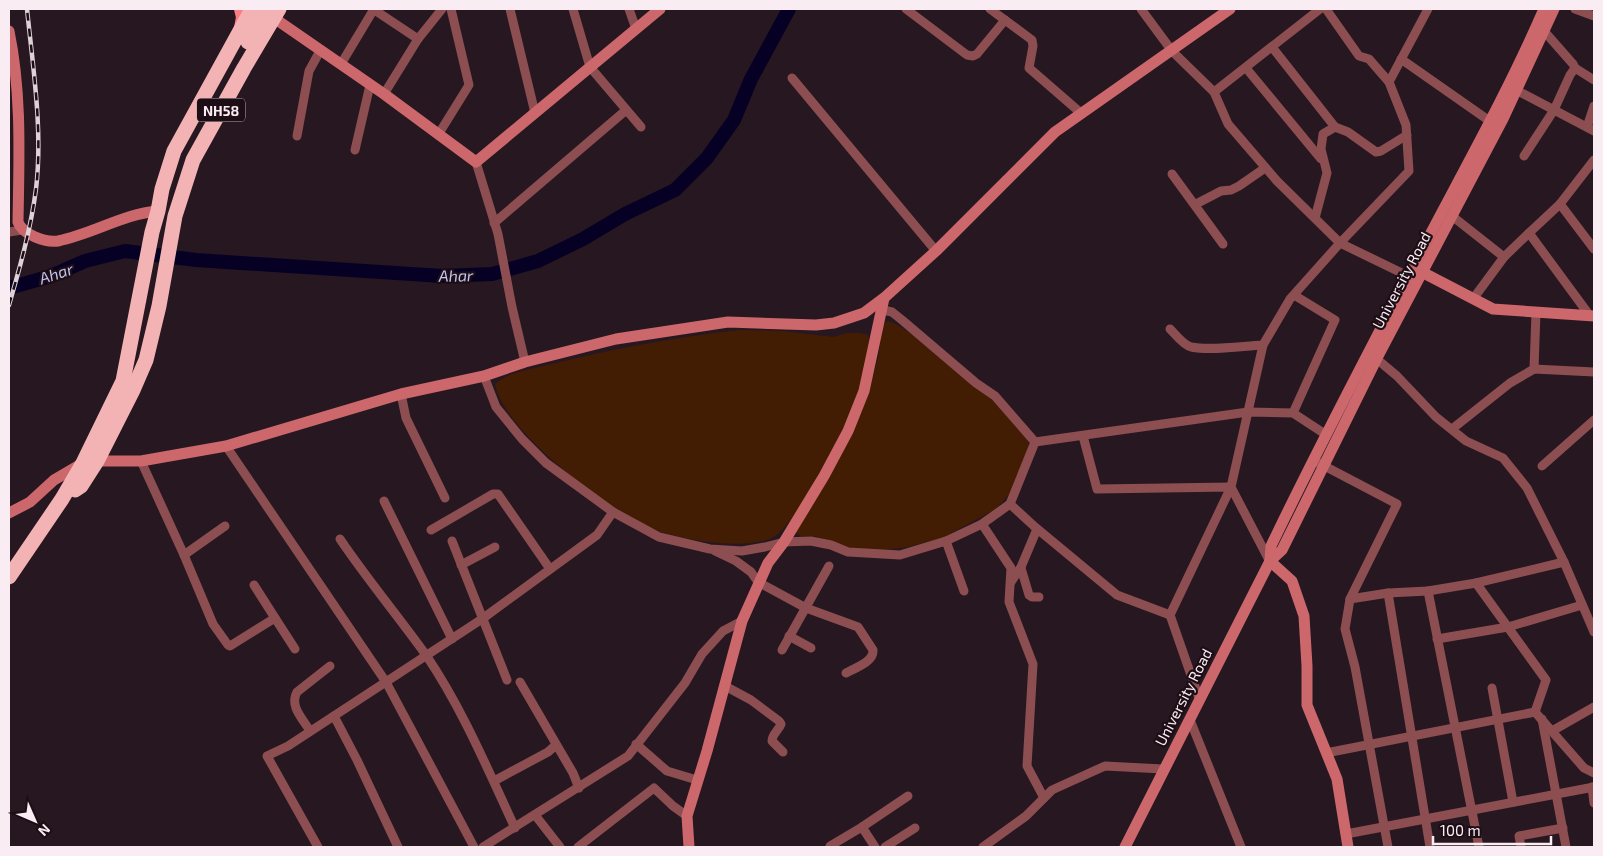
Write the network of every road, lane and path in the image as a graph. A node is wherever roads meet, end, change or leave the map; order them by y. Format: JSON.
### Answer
{"nodes":[{"id":1,"x":240,"y":9,"type":"edge"},
{"id":2,"x":252,"y":9,"type":"edge"},
{"id":3,"x":256,"y":9,"type":"edge"},
{"id":4,"x":373,"y":9,"type":"edge"},
{"id":5,"x":442,"y":9,"type":"edge"},
{"id":6,"x":451,"y":9,"type":"edge"},
{"id":7,"x":510,"y":9,"type":"edge"},
{"id":8,"x":573,"y":9,"type":"edge"},
{"id":9,"x":629,"y":9,"type":"edge"},
{"id":10,"x":660,"y":9,"type":"edge"},
{"id":11,"x":906,"y":9,"type":"edge"},
{"id":12,"x":990,"y":9,"type":"edge"},
{"id":13,"x":1141,"y":9,"type":"edge"},
{"id":14,"x":1230,"y":9,"type":"edge"},
{"id":15,"x":1320,"y":9,"type":"edge"},
{"id":16,"x":1326,"y":9,"type":"edge"},
{"id":17,"x":1428,"y":9,"type":"edge"},
{"id":18,"x":1544,"y":9,"type":"edge"},
{"id":19,"x":1554,"y":9,"type":"edge"},
{"id":20,"x":1574,"y":9,"type":"edge"},
{"id":21,"x":273,"y":12,"type":"edge"},
{"id":22,"x":1594,"y":16,"type":"edge"},
{"id":23,"x":1005,"y":20,"type":"junction"},
{"id":24,"x":636,"y":29,"type":"junction"},
{"id":25,"x":9,"y":31,"type":"edge"},
{"id":26,"x":1544,"y":31,"type":"junction"},
{"id":27,"x":238,"y":36,"type":"junction"},
{"id":28,"x":418,"y":39,"type":"junction"},
{"id":29,"x":1272,"y":47,"type":"junction"},
{"id":30,"x":320,"y":51,"type":"junction"},
{"id":31,"x":1172,"y":51,"type":"junction"},
{"id":32,"x":1401,"y":59,"type":"junction"},
{"id":33,"x":341,"y":64,"type":"junction"},
{"id":34,"x":590,"y":67,"type":"junction"},
{"id":35,"x":1246,"y":68,"type":"junction"},
{"id":36,"x":1575,"y":68,"type":"junction"},
{"id":37,"x":792,"y":78,"type":"dead end"},
{"id":38,"x":1594,"y":80,"type":"edge"},
{"id":39,"x":1389,"y":82,"type":"junction"},
{"id":40,"x":370,"y":85,"type":"junction"},
{"id":41,"x":1516,"y":90,"type":"junction"},
{"id":42,"x":1214,"y":92,"type":"junction"},
{"id":43,"x":384,"y":94,"type":"junction"},
{"id":44,"x":1594,"y":106,"type":"edge"},
{"id":45,"x":625,"y":110,"type":"junction"},
{"id":46,"x":1554,"y":110,"type":"junction"},
{"id":47,"x":535,"y":113,"type":"junction"},
{"id":48,"x":1082,"y":114,"type":"junction"},
{"id":49,"x":1491,"y":122,"type":"junction"},
{"id":50,"x":641,"y":127,"type":"dead end"},
{"id":51,"x":1335,"y":127,"type":"junction"},
{"id":52,"x":1591,"y":129,"type":"edge"},
{"id":53,"x":438,"y":135,"type":"junction"},
{"id":54,"x":297,"y":136,"type":"dead end"},
{"id":55,"x":1406,"y":136,"type":"junction"},
{"id":56,"x":355,"y":150,"type":"dead end"},
{"id":57,"x":1524,"y":156,"type":"dead end"},
{"id":58,"x":1594,"y":160,"type":"edge"},
{"id":59,"x":1323,"y":161,"type":"junction"},
{"id":60,"x":476,"y":162,"type":"junction"},
{"id":61,"x":1265,"y":168,"type":"junction"},
{"id":62,"x":1172,"y":174,"type":"dead end"},
{"id":63,"x":172,"y":190,"type":"junction"},
{"id":64,"x":1196,"y":204,"type":"junction"},
{"id":65,"x":1560,"y":204,"type":"junction"},
{"id":66,"x":158,"y":211,"type":"junction"},
{"id":67,"x":175,"y":216,"type":"junction"},
{"id":68,"x":1452,"y":216,"type":"junction"},
{"id":69,"x":1315,"y":218,"type":"junction"},
{"id":70,"x":494,"y":223,"type":"junction"},
{"id":71,"x":22,"y":230,"type":"junction"},
{"id":72,"x":9,"y":232,"type":"edge"},
{"id":73,"x":1529,"y":233,"type":"junction"},
{"id":74,"x":1340,"y":243,"type":"junction"},
{"id":75,"x":1223,"y":244,"type":"dead end"},
{"id":76,"x":1594,"y":249,"type":"edge"},
{"id":77,"x":936,"y":251,"type":"junction"},
{"id":78,"x":1504,"y":257,"type":"junction"},
{"id":79,"x":1415,"y":272,"type":"junction"},
{"id":80,"x":1294,"y":295,"type":"junction"},
{"id":81,"x":884,"y":298,"type":"junction"},
{"id":82,"x":1474,"y":299,"type":"junction"},
{"id":83,"x":883,"y":310,"type":"junction"},
{"id":84,"x":1536,"y":312,"type":"junction"},
{"id":85,"x":1592,"y":316,"type":"edge"},
{"id":86,"x":1170,"y":329,"type":"dead end"},
{"id":87,"x":1263,"y":345,"type":"junction"},
{"id":88,"x":1373,"y":355,"type":"junction"},
{"id":89,"x":525,"y":362,"type":"junction"},
{"id":90,"x":1534,"y":369,"type":"junction"},
{"id":91,"x":1594,"y":372,"type":"edge"},
{"id":92,"x":484,"y":376,"type":"junction"},
{"id":93,"x":401,"y":394,"type":"junction"},
{"id":94,"x":1248,"y":412,"type":"junction"},
{"id":95,"x":1293,"y":413,"type":"junction"},
{"id":96,"x":1593,"y":424,"type":"edge"},
{"id":97,"x":1452,"y":430,"type":"junction"},
{"id":98,"x":1325,"y":434,"type":"junction"},
{"id":99,"x":1083,"y":436,"type":"junction"},
{"id":100,"x":1035,"y":442,"type":"junction"},
{"id":101,"x":226,"y":446,"type":"junction"},
{"id":102,"x":141,"y":461,"type":"junction"},
{"id":103,"x":90,"y":462,"type":"junction"},
{"id":104,"x":1318,"y":463,"type":"junction"},
{"id":105,"x":1542,"y":466,"type":"dead end"},
{"id":106,"x":1231,"y":487,"type":"junction"},
{"id":107,"x":445,"y":498,"type":"dead end"},
{"id":108,"x":384,"y":501,"type":"dead end"},
{"id":109,"x":1010,"y":504,"type":"junction"},
{"id":110,"x":613,"y":512,"type":"junction"},
{"id":111,"x":9,"y":513,"type":"edge"},
{"id":112,"x":982,"y":524,"type":"junction"},
{"id":113,"x":225,"y":526,"type":"dead end"},
{"id":114,"x":1037,"y":529,"type":"junction"},
{"id":115,"x":431,"y":530,"type":"dead end"},
{"id":116,"x":340,"y":539,"type":"dead end"},
{"id":117,"x":452,"y":541,"type":"dead end"},
{"id":118,"x":946,"y":541,"type":"junction"},
{"id":119,"x":784,"y":542,"type":"junction"},
{"id":120,"x":495,"y":547,"type":"dead end"},
{"id":121,"x":710,"y":549,"type":"junction"},
{"id":122,"x":184,"y":555,"type":"junction"},
{"id":123,"x":1270,"y":561,"type":"junction"},
{"id":124,"x":1564,"y":562,"type":"junction"},
{"id":125,"x":461,"y":565,"type":"junction"},
{"id":126,"x":828,"y":566,"type":"dead end"},
{"id":127,"x":1020,"y":568,"type":"junction"},
{"id":128,"x":550,"y":570,"type":"junction"},
{"id":129,"x":9,"y":577,"type":"edge"},
{"id":130,"x":758,"y":582,"type":"junction"},
{"id":131,"x":1010,"y":583,"type":"junction"},
{"id":132,"x":1476,"y":583,"type":"junction"},
{"id":133,"x":254,"y":585,"type":"dead end"},
{"id":134,"x":964,"y":591,"type":"dead end"},
{"id":135,"x":1428,"y":591,"type":"junction"},
{"id":136,"x":1388,"y":593,"type":"junction"},
{"id":137,"x":1038,"y":597,"type":"dead end"},
{"id":138,"x":1350,"y":599,"type":"junction"},
{"id":139,"x":1582,"y":605,"type":"junction"},
{"id":140,"x":806,"y":608,"type":"junction"},
{"id":141,"x":1170,"y":615,"type":"junction"},
{"id":142,"x":276,"y":618,"type":"junction"},
{"id":143,"x":482,"y":619,"type":"junction"},
{"id":144,"x":742,"y":621,"type":"junction"},
{"id":145,"x":1508,"y":627,"type":"junction"},
{"id":146,"x":1594,"y":632,"type":"edge"},
{"id":147,"x":789,"y":636,"type":"junction"},
{"id":148,"x":452,"y":639,"type":"junction"},
{"id":149,"x":1437,"y":639,"type":"junction"},
{"id":150,"x":811,"y":648,"type":"dead end"},
{"id":151,"x":295,"y":649,"type":"dead end"},
{"id":152,"x":782,"y":650,"type":"dead end"},
{"id":153,"x":426,"y":656,"type":"junction"},
{"id":154,"x":330,"y":666,"type":"dead end"},
{"id":155,"x":846,"y":673,"type":"dead end"},
{"id":156,"x":507,"y":680,"type":"dead end"},
{"id":157,"x":386,"y":682,"type":"junction"},
{"id":158,"x":520,"y":682,"type":"dead end"},
{"id":159,"x":725,"y":686,"type":"junction"},
{"id":160,"x":1492,"y":688,"type":"dead end"},
{"id":161,"x":1199,"y":698,"type":"junction"},
{"id":162,"x":1594,"y":707,"type":"edge"},
{"id":163,"x":1535,"y":712,"type":"junction"},
{"id":164,"x":334,"y":716,"type":"junction"},
{"id":165,"x":1498,"y":719,"type":"junction"},
{"id":166,"x":1542,"y":719,"type":"junction"},
{"id":167,"x":1190,"y":720,"type":"junction"},
{"id":168,"x":1455,"y":728,"type":"junction"},
{"id":169,"x":310,"y":731,"type":"junction"},
{"id":170,"x":1552,"y":731,"type":"junction"},
{"id":171,"x":1412,"y":736,"type":"junction"},
{"id":172,"x":636,"y":744,"type":"junction"},
{"id":173,"x":1369,"y":744,"type":"junction"},
{"id":174,"x":556,"y":745,"type":"junction"},
{"id":175,"x":783,"y":752,"type":"dead end"},
{"id":176,"x":1326,"y":753,"type":"junction"},
{"id":177,"x":1164,"y":769,"type":"junction"},
{"id":178,"x":1594,"y":773,"type":"edge"},
{"id":179,"x":697,"y":780,"type":"junction"},
{"id":180,"x":494,"y":781,"type":"junction"},
{"id":181,"x":1593,"y":787,"type":"edge"},
{"id":182,"x":579,"y":788,"type":"junction"},
{"id":183,"x":1557,"y":795,"type":"junction"},
{"id":184,"x":908,"y":796,"type":"dead end"},
{"id":185,"x":1044,"y":798,"type":"junction"},
{"id":186,"x":1513,"y":802,"type":"junction"},
{"id":187,"x":1594,"y":803,"type":"edge"},
{"id":188,"x":1473,"y":810,"type":"junction"},
{"id":189,"x":534,"y":815,"type":"junction"},
{"id":190,"x":687,"y":816,"type":"junction"},
{"id":191,"x":1426,"y":819,"type":"junction"},
{"id":192,"x":1384,"y":826,"type":"junction"},
{"id":193,"x":862,"y":827,"type":"junction"},
{"id":194,"x":515,"y":828,"type":"junction"},
{"id":195,"x":915,"y":828,"type":"dead end"},
{"id":196,"x":1562,"y":828,"type":"junction"},
{"id":197,"x":1346,"y":834,"type":"junction"},
{"id":198,"x":495,"y":845,"type":"edge"},
{"id":199,"x":830,"y":846,"type":"edge"},
{"id":200,"x":318,"y":847,"type":"edge"},
{"id":201,"x":398,"y":847,"type":"edge"},
{"id":202,"x":474,"y":847,"type":"edge"},
{"id":203,"x":483,"y":847,"type":"edge"},
{"id":204,"x":560,"y":847,"type":"edge"},
{"id":205,"x":578,"y":847,"type":"edge"},
{"id":206,"x":689,"y":847,"type":"edge"},
{"id":207,"x":875,"y":847,"type":"edge"},
{"id":208,"x":886,"y":847,"type":"edge"},
{"id":209,"x":983,"y":847,"type":"edge"},
{"id":210,"x":1125,"y":847,"type":"edge"},
{"id":211,"x":1241,"y":847,"type":"edge"},
{"id":212,"x":1348,"y":847,"type":"edge"},
{"id":213,"x":1388,"y":847,"type":"edge"},
{"id":214,"x":1430,"y":847,"type":"edge"},
{"id":215,"x":1479,"y":847,"type":"edge"},
{"id":216,"x":1521,"y":847,"type":"edge"},
{"id":217,"x":1566,"y":847,"type":"edge"}],
"edges":[{"from":1,"to":27,"type":"main road"},
{"from":2,"to":27,"type":"highway","number":"NH58"},
{"from":3,"to":21,"type":"main road"},
{"from":4,"to":28,"type":"street"},
{"from":4,"to":33,"type":"street"},
{"from":5,"to":28,"type":"street"},
{"from":6,"to":53,"type":"street"},
{"from":7,"to":47,"type":"street"},
{"from":8,"to":34,"type":"street"},
{"from":9,"to":24,"type":"street"},
{"from":10,"to":24,"type":"street"},
{"from":11,"to":23,"type":"street"},
{"from":12,"to":23,"type":"street"},
{"from":13,"to":31,"type":"street"},
{"from":14,"to":31,"type":"street"},
{"from":15,"to":29,"type":"street"},
{"from":16,"to":39,"type":"street"},
{"from":17,"to":32,"type":"street"},
{"from":18,"to":49,"type":"street","name":"University Road"},
{"from":19,"to":26,"type":"street","name":"University Road"},
{"from":20,"to":22,"type":"street"},
{"from":21,"to":30,"type":"street"},
{"from":21,"to":63,"type":"highway"},
{"from":21,"to":67,"type":"highway","number":"NH58"},
{"from":23,"to":48,"type":"street"},
{"from":24,"to":34,"type":"street"},
{"from":25,"to":71,"type":"street"},
{"from":26,"to":36,"type":"street"},
{"from":26,"to":41,"type":"street","name":"University Road"},
{"from":27,"to":66,"type":"highway","number":"NH58"},
{"from":28,"to":43,"type":"street"},
{"from":29,"to":35,"type":"street"},
{"from":29,"to":51,"type":"street"},
{"from":30,"to":33,"type":"street"},
{"from":30,"to":54,"type":"street"},
{"from":31,"to":42,"type":"street"},
{"from":31,"to":48,"type":"street"},
{"from":32,"to":39,"type":"street"},
{"from":32,"to":49,"type":"street"},
{"from":33,"to":40,"type":"street"},
{"from":34,"to":45,"type":"street"},
{"from":34,"to":47,"type":"street"},
{"from":35,"to":42,"type":"street"},
{"from":35,"to":59,"type":"street"},
{"from":36,"to":38,"type":"street"},
{"from":36,"to":46,"type":"street"},
{"from":37,"to":77,"type":"street"},
{"from":39,"to":55,"type":"street"},
{"from":40,"to":43,"type":"street"},
{"from":40,"to":56,"type":"street"},
{"from":41,"to":46,"type":"street"},
{"from":41,"to":68,"type":"street","name":"University Road"},
{"from":42,"to":61,"type":"street"},
{"from":43,"to":53,"type":"street"},
{"from":44,"to":52,"type":"street"},
{"from":45,"to":50,"type":"street"},
{"from":45,"to":70,"type":"street"},
{"from":46,"to":52,"type":"street"},
{"from":46,"to":57,"type":"street"},
{"from":47,"to":60,"type":"street"},
{"from":48,"to":77,"type":"street"},
{"from":49,"to":79,"type":"street","name":"University Road"},
{"from":51,"to":55,"type":"street"},
{"from":51,"to":59,"type":"street"},
{"from":53,"to":60,"type":"street"},
{"from":55,"to":74,"type":"street"},
{"from":58,"to":65,"type":"street"},
{"from":59,"to":69,"type":"street"},
{"from":60,"to":70,"type":"street"},
{"from":61,"to":64,"type":"street"},
{"from":61,"to":69,"type":"street"},
{"from":62,"to":64,"type":"street"},
{"from":63,"to":66,"type":"highway"},
{"from":63,"to":67,"type":"highway"},
{"from":64,"to":75,"type":"street"},
{"from":65,"to":73,"type":"street"},
{"from":65,"to":76,"type":"street"},
{"from":66,"to":71,"type":"street"},
{"from":66,"to":103,"type":"highway"},
{"from":67,"to":103,"type":"highway"},
{"from":68,"to":78,"type":"street"},
{"from":68,"to":79,"type":"street","name":"University Road"},
{"from":69,"to":74,"type":"street"},
{"from":70,"to":89,"type":"street"},
{"from":71,"to":72,"type":"street"},
{"from":73,"to":78,"type":"street"},
{"from":73,"to":85,"type":"street"},
{"from":74,"to":79,"type":"street"},
{"from":74,"to":80,"type":"street"},
{"from":77,"to":81,"type":"street"},
{"from":78,"to":82,"type":"street"},
{"from":79,"to":82,"type":"street"},
{"from":79,"to":88,"type":"street","name":"University Road"},
{"from":79,"to":88,"type":"street","name":"University Road"},
{"from":80,"to":87,"type":"street"},
{"from":80,"to":95,"type":"street"},
{"from":81,"to":83,"type":"street"},
{"from":81,"to":89,"type":"street"},
{"from":82,"to":84,"type":"street"},
{"from":83,"to":100,"type":"street"},
{"from":83,"to":119,"type":"street"},
{"from":84,"to":85,"type":"street"},
{"from":84,"to":90,"type":"street"},
{"from":86,"to":87,"type":"street"},
{"from":87,"to":94,"type":"street"},
{"from":88,"to":97,"type":"street"},
{"from":88,"to":98,"type":"street","name":"University Road"},
{"from":88,"to":104,"type":"street","name":"University Road"},
{"from":89,"to":92,"type":"street"},
{"from":90,"to":91,"type":"street"},
{"from":90,"to":97,"type":"street"},
{"from":92,"to":93,"type":"street"},
{"from":92,"to":110,"type":"street"},
{"from":93,"to":101,"type":"street"},
{"from":93,"to":107,"type":"street"},
{"from":94,"to":95,"type":"street"},
{"from":94,"to":99,"type":"street"},
{"from":94,"to":106,"type":"street"},
{"from":95,"to":98,"type":"street"},
{"from":96,"to":105,"type":"street"},
{"from":97,"to":124,"type":"street"},
{"from":98,"to":104,"type":"street","name":"University Road"},
{"from":99,"to":100,"type":"street"},
{"from":99,"to":106,"type":"street"},
{"from":100,"to":109,"type":"street"},
{"from":101,"to":102,"type":"street"},
{"from":101,"to":157,"type":"street"},
{"from":102,"to":103,"type":"street"},
{"from":102,"to":122,"type":"street"},
{"from":103,"to":111,"type":"street"},
{"from":103,"to":129,"type":"highway"},
{"from":104,"to":123,"type":"street","name":"University Road"},
{"from":104,"to":138,"type":"street"},
{"from":106,"to":123,"type":"street"},
{"from":106,"to":141,"type":"street"},
{"from":108,"to":148,"type":"street"},
{"from":109,"to":112,"type":"street"},
{"from":109,"to":114,"type":"street"},
{"from":110,"to":121,"type":"street"},
{"from":110,"to":128,"type":"street"},
{"from":112,"to":118,"type":"street"},
{"from":112,"to":131,"type":"street"},
{"from":113,"to":122,"type":"street"},
{"from":114,"to":127,"type":"street"},
{"from":114,"to":141,"type":"street"},
{"from":115,"to":128,"type":"street"},
{"from":116,"to":153,"type":"street"},
{"from":117,"to":125,"type":"street"},
{"from":118,"to":119,"type":"street"},
{"from":118,"to":134,"type":"street"},
{"from":119,"to":121,"type":"street"},
{"from":119,"to":130,"type":"street"},
{"from":120,"to":125,"type":"street"},
{"from":121,"to":130,"type":"street"},
{"from":122,"to":142,"type":"street"},
{"from":123,"to":161,"type":"street","name":"University Road"},
{"from":123,"to":176,"type":"street"},
{"from":124,"to":132,"type":"street"},
{"from":124,"to":139,"type":"street"},
{"from":125,"to":143,"type":"street"},
{"from":126,"to":140,"type":"street"},
{"from":127,"to":131,"type":"street"},
{"from":127,"to":137,"type":"street"},
{"from":128,"to":143,"type":"street"},
{"from":130,"to":140,"type":"street"},
{"from":130,"to":144,"type":"street"},
{"from":131,"to":185,"type":"street"},
{"from":132,"to":135,"type":"street"},
{"from":132,"to":145,"type":"street"},
{"from":133,"to":142,"type":"street"},
{"from":135,"to":136,"type":"street"},
{"from":135,"to":149,"type":"street"},
{"from":136,"to":138,"type":"street"},
{"from":136,"to":171,"type":"street"},
{"from":138,"to":173,"type":"street"},
{"from":139,"to":145,"type":"street"},
{"from":139,"to":146,"type":"street"},
{"from":140,"to":147,"type":"street"},
{"from":140,"to":155,"type":"street"},
{"from":141,"to":161,"type":"street"},
{"from":142,"to":151,"type":"street"},
{"from":143,"to":148,"type":"street"},
{"from":143,"to":156,"type":"street"},
{"from":144,"to":159,"type":"street"},
{"from":144,"to":172,"type":"street"},
{"from":145,"to":149,"type":"street"},
{"from":145,"to":163,"type":"street"},
{"from":147,"to":150,"type":"street"},
{"from":147,"to":152,"type":"street"},
{"from":148,"to":153,"type":"street"},
{"from":149,"to":168,"type":"street"},
{"from":153,"to":157,"type":"street"},
{"from":153,"to":180,"type":"street"},
{"from":154,"to":169,"type":"street"},
{"from":157,"to":164,"type":"street"},
{"from":157,"to":202,"type":"street"},
{"from":158,"to":174,"type":"street"},
{"from":159,"to":175,"type":"street"},
{"from":159,"to":179,"type":"street"},
{"from":160,"to":165,"type":"street"},
{"from":161,"to":167,"type":"street","name":"University Road"},
{"from":162,"to":170,"type":"street"},
{"from":163,"to":165,"type":"street"},
{"from":163,"to":166,"type":"street"},
{"from":164,"to":169,"type":"street"},
{"from":164,"to":201,"type":"street"},
{"from":165,"to":168,"type":"street"},
{"from":165,"to":186,"type":"street"},
{"from":166,"to":170,"type":"street"},
{"from":166,"to":183,"type":"street"},
{"from":167,"to":177,"type":"street","name":"University Road"},
{"from":167,"to":211,"type":"street"},
{"from":168,"to":171,"type":"street"},
{"from":168,"to":188,"type":"street"},
{"from":169,"to":200,"type":"street"},
{"from":170,"to":178,"type":"street"},
{"from":171,"to":173,"type":"street"},
{"from":171,"to":191,"type":"street"},
{"from":172,"to":179,"type":"street"},
{"from":172,"to":182,"type":"street"},
{"from":173,"to":176,"type":"street"},
{"from":173,"to":192,"type":"street"},
{"from":174,"to":180,"type":"street"},
{"from":174,"to":182,"type":"street"},
{"from":176,"to":197,"type":"street"},
{"from":177,"to":185,"type":"street"},
{"from":177,"to":210,"type":"street","name":"University Road"},
{"from":179,"to":190,"type":"street"},
{"from":180,"to":194,"type":"street"},
{"from":181,"to":183,"type":"street"},
{"from":181,"to":187,"type":"street"},
{"from":182,"to":189,"type":"street"},
{"from":183,"to":186,"type":"street"},
{"from":183,"to":196,"type":"street"},
{"from":184,"to":193,"type":"street"},
{"from":185,"to":209,"type":"street"},
{"from":186,"to":188,"type":"street"},
{"from":188,"to":191,"type":"street"},
{"from":188,"to":215,"type":"street"},
{"from":189,"to":194,"type":"street"},
{"from":189,"to":204,"type":"street"},
{"from":190,"to":205,"type":"street"},
{"from":190,"to":206,"type":"street"},
{"from":191,"to":192,"type":"street"},
{"from":191,"to":214,"type":"street"},
{"from":192,"to":197,"type":"street"},
{"from":192,"to":213,"type":"street"},
{"from":193,"to":199,"type":"street"},
{"from":193,"to":207,"type":"street"},
{"from":194,"to":198,"type":"street"},
{"from":195,"to":208,"type":"street"},
{"from":196,"to":216,"type":"street"},
{"from":196,"to":217,"type":"street"},
{"from":197,"to":212,"type":"street"},
{"from":198,"to":203,"type":"street"}]}
